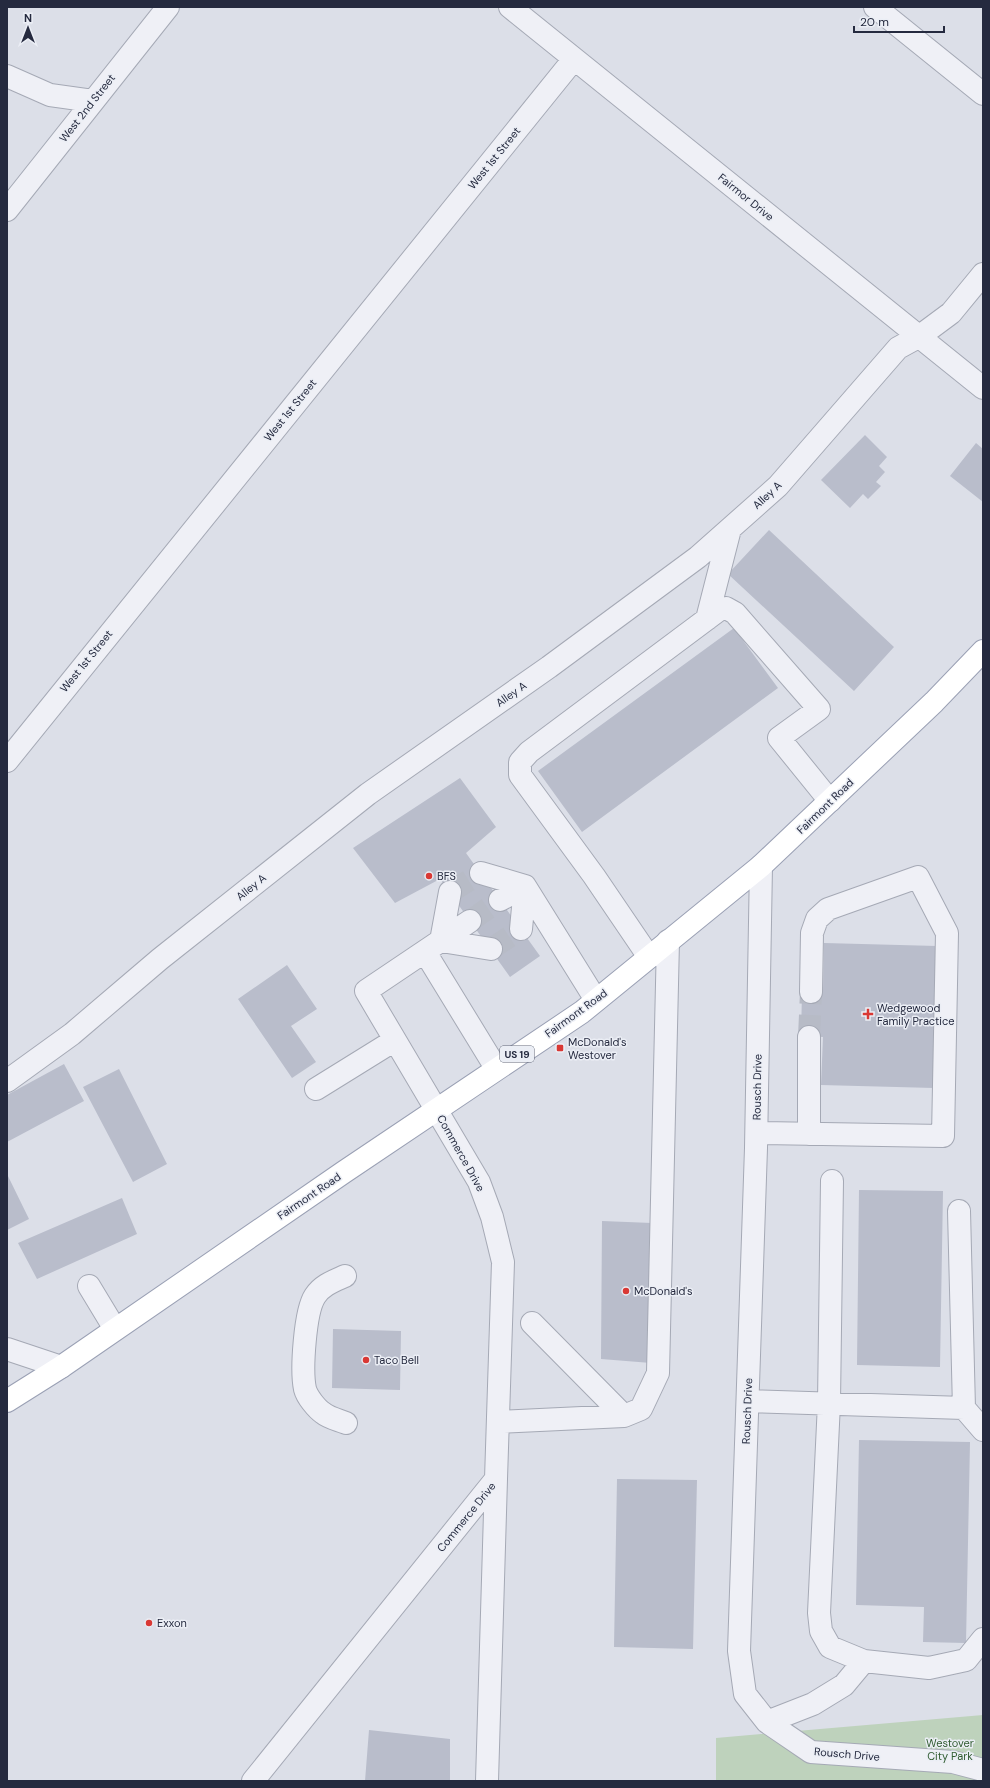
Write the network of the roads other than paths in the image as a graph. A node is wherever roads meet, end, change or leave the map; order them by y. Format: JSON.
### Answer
{"nodes":[{"id":1,"x":168,"y":7,"type":"edge"},
{"id":2,"x":510,"y":7,"type":"edge"},
{"id":3,"x":874,"y":7,"type":"edge"},
{"id":4,"x":574,"y":59,"type":"junction"},
{"id":5,"x":7,"y":76,"type":"edge"},
{"id":6,"x":983,"y":94,"type":"edge"},
{"id":7,"x":92,"y":100,"type":"junction"},
{"id":8,"x":7,"y":210,"type":"edge"},
{"id":9,"x":983,"y":274,"type":"edge"},
{"id":10,"x":920,"y":336,"type":"junction"},
{"id":11,"x":983,"y":388,"type":"edge"},
{"id":12,"x":730,"y":529,"type":"junction"},
{"id":13,"x":707,"y":619,"type":"junction"},
{"id":14,"x":983,"y":651,"type":"edge"},
{"id":15,"x":7,"y":761,"type":"edge"},
{"id":16,"x":830,"y":801,"type":"junction"},
{"id":17,"x":761,"y":866,"type":"junction"},
{"id":18,"x":481,"y":873,"type":"dead end"},
{"id":19,"x":525,"y":886,"type":"junction"},
{"id":20,"x":450,"y":892,"type":"tunnel mouth"},
{"id":21,"x":500,"y":900,"type":"tunnel mouth"},
{"id":22,"x":470,"y":921,"type":"tunnel mouth"},
{"id":23,"x":521,"y":929,"type":"dead end"},
{"id":24,"x":668,"y":941,"type":"junction"},
{"id":25,"x":433,"y":947,"type":"junction"},
{"id":26,"x":490,"y":949,"type":"tunnel mouth"},
{"id":27,"x":649,"y":957,"type":"junction"},
{"id":28,"x":811,"y":992,"type":"tunnel mouth"},
{"id":29,"x":596,"y":1000,"type":"junction"},
{"id":30,"x":809,"y":1037,"type":"tunnel mouth"},
{"id":31,"x":395,"y":1040,"type":"junction"},
{"id":32,"x":496,"y":1068,"type":"junction"},
{"id":33,"x":7,"y":1081,"type":"edge"},
{"id":34,"x":316,"y":1089,"type":"dead end"},
{"id":35,"x":436,"y":1108,"type":"junction"},
{"id":36,"x":757,"y":1132,"type":"junction"},
{"id":37,"x":809,"y":1134,"type":"junction"},
{"id":38,"x":832,"y":1181,"type":"dead end"},
{"id":39,"x":959,"y":1211,"type":"dead end"},
{"id":40,"x":345,"y":1276,"type":"dead end"},
{"id":41,"x":89,"y":1286,"type":"dead end"},
{"id":42,"x":532,"y":1323,"type":"dead end"},
{"id":43,"x":115,"y":1329,"type":"junction"},
{"id":44,"x":7,"y":1349,"type":"edge"},
{"id":45,"x":62,"y":1367,"type":"junction"},
{"id":46,"x":7,"y":1401,"type":"edge"},
{"id":47,"x":748,"y":1401,"type":"junction"},
{"id":48,"x":829,"y":1403,"type":"junction"},
{"id":49,"x":964,"y":1408,"type":"junction"},
{"id":50,"x":624,"y":1416,"type":"junction"},
{"id":51,"x":346,"y":1422,"type":"dead end"},
{"id":52,"x":498,"y":1422,"type":"junction"},
{"id":53,"x":983,"y":1430,"type":"edge"},
{"id":54,"x":496,"y":1479,"type":"junction"},
{"id":55,"x":983,"y":1638,"type":"edge"},
{"id":56,"x":864,"y":1661,"type":"junction"},
{"id":57,"x":767,"y":1722,"type":"junction"},
{"id":58,"x":983,"y":1770,"type":"edge"},
{"id":59,"x":253,"y":1781,"type":"edge"},
{"id":60,"x":487,"y":1781,"type":"edge"}],
"edges":[{"from":1,"to":7,"type":"street","name":"West 2nd Street"},
{"from":2,"to":4,"type":"street","name":"Fairmor Drive"},
{"from":3,"to":6,"type":"street"},
{"from":4,"to":10,"type":"street","name":"Fairmor Drive"},
{"from":4,"to":15,"type":"street","name":"West 1st Street"},
{"from":5,"to":7,"type":"street"},
{"from":7,"to":8,"type":"street","name":"West 2nd Street"},
{"from":9,"to":10,"type":"street","name":"Alley A"},
{"from":10,"to":11,"type":"street","name":"Fairmor Drive"},
{"from":10,"to":12,"type":"street","name":"Alley A"},
{"from":12,"to":13,"type":"street"},
{"from":12,"to":33,"type":"street","name":"Alley A"},
{"from":13,"to":16,"type":"street"},
{"from":13,"to":27,"type":"street"},
{"from":14,"to":16,"type":"main road","name":"Fairmont Road","number":"US 19"},
{"from":16,"to":17,"type":"main road","name":"Fairmont Road","number":"US 19"},
{"from":17,"to":24,"type":"main road","name":"Fairmont Road","number":"US 19"},
{"from":17,"to":36,"type":"street","name":"Rousch Drive"},
{"from":18,"to":19,"type":"street"},
{"from":19,"to":21,"type":"street"},
{"from":19,"to":23,"type":"street"},
{"from":19,"to":29,"type":"street"},
{"from":20,"to":25,"type":"street"},
{"from":22,"to":25,"type":"street"},
{"from":24,"to":27,"type":"main road","name":"Fairmont Road","number":"US 19"},
{"from":24,"to":50,"type":"street"},
{"from":25,"to":26,"type":"street"},
{"from":25,"to":31,"type":"street","name":"Commerce Drive"},
{"from":25,"to":32,"type":"street"},
{"from":27,"to":29,"type":"main road","name":"Fairmont Road","number":"US 19"},
{"from":28,"to":37,"type":"street"},
{"from":29,"to":32,"type":"main road","name":"Fairmont Road","number":"US 19"},
{"from":30,"to":37,"type":"street"},
{"from":31,"to":34,"type":"street"},
{"from":31,"to":35,"type":"street","name":"Commerce Drive"},
{"from":32,"to":35,"type":"main road","name":"Fairmont Road","number":"US 19"},
{"from":35,"to":43,"type":"main road","name":"Fairmont Road","number":"US 19"},
{"from":35,"to":52,"type":"street","name":"Commerce Drive"},
{"from":36,"to":37,"type":"street"},
{"from":36,"to":47,"type":"street","name":"Rousch Drive"},
{"from":38,"to":48,"type":"street"},
{"from":39,"to":49,"type":"street"},
{"from":40,"to":51,"type":"street"},
{"from":41,"to":43,"type":"street"},
{"from":42,"to":50,"type":"street"},
{"from":43,"to":45,"type":"main road","name":"Fairmont Road","number":"US 19"},
{"from":44,"to":45,"type":"street"},
{"from":45,"to":46,"type":"main road","name":"Fairmont Road","number":"US 19"},
{"from":47,"to":48,"type":"street"},
{"from":47,"to":57,"type":"street","name":"Rousch Drive"},
{"from":48,"to":49,"type":"street"},
{"from":48,"to":56,"type":"street"},
{"from":49,"to":53,"type":"street"},
{"from":50,"to":52,"type":"street"},
{"from":52,"to":54,"type":"street","name":"Commerce Drive"},
{"from":54,"to":59,"type":"street","name":"Commerce Drive"},
{"from":54,"to":60,"type":"street"},
{"from":55,"to":56,"type":"street"},
{"from":56,"to":57,"type":"street"},
{"from":57,"to":58,"type":"street","name":"Rousch Drive"}]}
